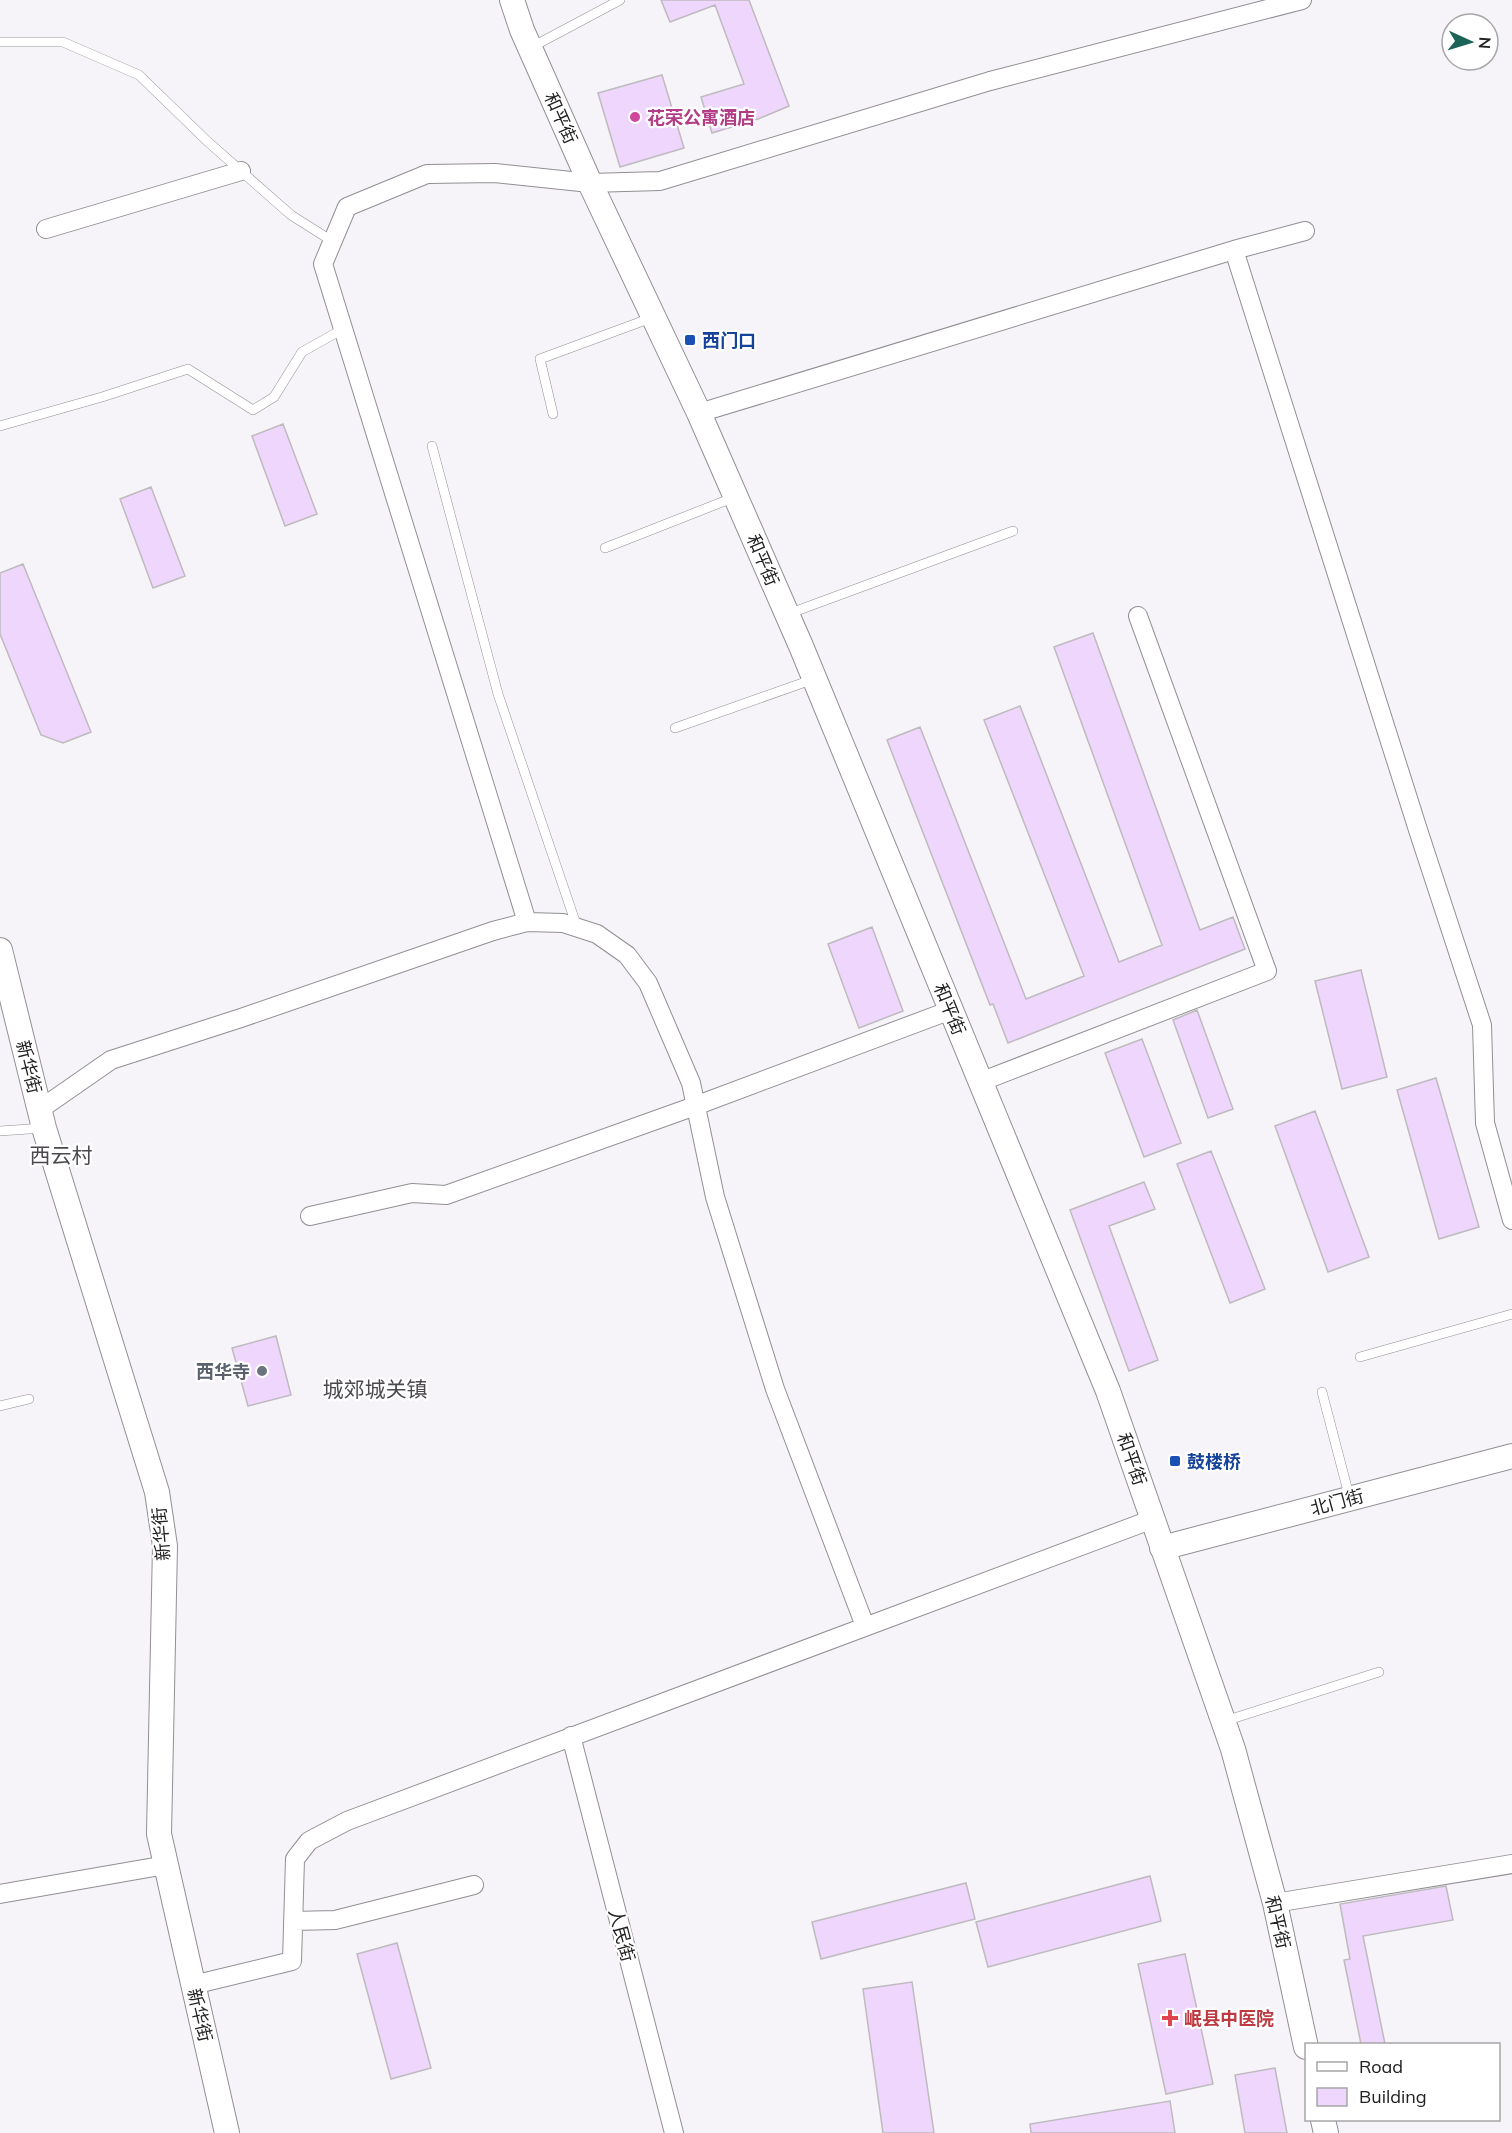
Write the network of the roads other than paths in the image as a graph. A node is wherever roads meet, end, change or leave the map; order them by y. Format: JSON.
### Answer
{"nodes":[{"id":1,"x":512,"y":0,"type":"edge"},
{"id":2,"x":620,"y":0,"type":"edge"},
{"id":3,"x":1302,"y":0,"type":"edge"},
{"id":4,"x":0,"y":42,"type":"edge"},
{"id":5,"x":530,"y":48,"type":"junction"},
{"id":6,"x":241,"y":171,"type":"junction"},
{"id":7,"x":590,"y":183,"type":"junction"},
{"id":8,"x":46,"y":229,"type":"dead end"},
{"id":9,"x":1305,"y":231,"type":"dead end"},
{"id":10,"x":332,"y":241,"type":"junction"},
{"id":11,"x":1234,"y":250,"type":"junction"},
{"id":12,"x":654,"y":317,"type":"junction"},
{"id":13,"x":343,"y":329,"type":"junction"},
{"id":14,"x":699,"y":413,"type":"junction"},
{"id":15,"x":553,"y":414,"type":"dead end"},
{"id":16,"x":0,"y":426,"type":"edge"},
{"id":17,"x":432,"y":446,"type":"dead end"},
{"id":18,"x":735,"y":497,"type":"junction"},
{"id":19,"x":1013,"y":531,"type":"dead end"},
{"id":20,"x":605,"y":548,"type":"dead end"},
{"id":21,"x":786,"y":615,"type":"junction"},
{"id":22,"x":1138,"y":616,"type":"dead end"},
{"id":23,"x":814,"y":679,"type":"junction"},
{"id":24,"x":675,"y":728,"type":"dead end"},
{"id":25,"x":527,"y":922,"type":"junction"},
{"id":26,"x":577,"y":927,"type":"junction"},
{"id":27,"x":0,"y":950,"type":"edge"},
{"id":28,"x":951,"y":1010,"type":"junction"},
{"id":29,"x":980,"y":1082,"type":"junction"},
{"id":30,"x":696,"y":1106,"type":"junction"},
{"id":31,"x":41,"y":1119,"type":"junction"},
{"id":32,"x":0,"y":1131,"type":"edge"},
{"id":33,"x":310,"y":1216,"type":"dead end"},
{"id":34,"x":1512,"y":1220,"type":"edge"},
{"id":35,"x":1512,"y":1314,"type":"edge"},
{"id":36,"x":1360,"y":1358,"type":"dead end"},
{"id":37,"x":1322,"y":1392,"type":"dead end"},
{"id":38,"x":29,"y":1399,"type":"dead end"},
{"id":39,"x":0,"y":1406,"type":"edge"},
{"id":40,"x":1512,"y":1456,"type":"edge"},
{"id":41,"x":1350,"y":1498,"type":"junction"},
{"id":42,"x":1153,"y":1519,"type":"junction"},
{"id":43,"x":1162,"y":1548,"type":"junction"},
{"id":44,"x":865,"y":1626,"type":"junction"},
{"id":45,"x":1379,"y":1672,"type":"dead end"},
{"id":46,"x":1223,"y":1721,"type":"junction"},
{"id":47,"x":571,"y":1736,"type":"junction"},
{"id":48,"x":166,"y":1864,"type":"junction"},
{"id":49,"x":1512,"y":1864,"type":"edge"},
{"id":50,"x":474,"y":1885,"type":"dead end"},
{"id":51,"x":0,"y":1894,"type":"edge"},
{"id":52,"x":1275,"y":1903,"type":"junction"},
{"id":53,"x":293,"y":1921,"type":"junction"},
{"id":54,"x":193,"y":1985,"type":"junction"},
{"id":55,"x":1305,"y":2043,"type":"edge"},
{"id":56,"x":227,"y":2133,"type":"edge"},
{"id":57,"x":674,"y":2133,"type":"edge"}],
"edges":[{"from":1,"to":5,"type":"main road","name":"和平街"},
{"from":2,"to":5,"type":"lane"},
{"from":3,"to":7,"type":"street"},
{"from":4,"to":6,"type":"lane"},
{"from":5,"to":7,"type":"main road","name":"和平街"},
{"from":6,"to":8,"type":"street"},
{"from":6,"to":10,"type":"lane"},
{"from":7,"to":10,"type":"street"},
{"from":7,"to":12,"type":"main road","name":"和平街"},
{"from":9,"to":11,"type":"street"},
{"from":10,"to":13,"type":"street"},
{"from":11,"to":14,"type":"street"},
{"from":11,"to":34,"type":"street"},
{"from":12,"to":14,"type":"main road","name":"和平街"},
{"from":12,"to":15,"type":"lane"},
{"from":13,"to":16,"type":"lane"},
{"from":13,"to":25,"type":"street"},
{"from":14,"to":18,"type":"main road","name":"和平街"},
{"from":17,"to":26,"type":"lane"},
{"from":18,"to":20,"type":"lane"},
{"from":18,"to":21,"type":"main road","name":"和平街"},
{"from":19,"to":21,"type":"lane"},
{"from":21,"to":23,"type":"main road","name":"和平街"},
{"from":22,"to":29,"type":"street"},
{"from":23,"to":24,"type":"lane"},
{"from":23,"to":28,"type":"main road","name":"和平街"},
{"from":25,"to":26,"type":"street"},
{"from":25,"to":31,"type":"street"},
{"from":26,"to":30,"type":"street"},
{"from":27,"to":31,"type":"main road","name":"新华街"},
{"from":28,"to":29,"type":"main road","name":"和平街"},
{"from":28,"to":30,"type":"street"},
{"from":29,"to":42,"type":"main road","name":"和平街"},
{"from":30,"to":33,"type":"street"},
{"from":30,"to":44,"type":"street"},
{"from":31,"to":32,"type":"lane"},
{"from":31,"to":48,"type":"main road","name":"新华街"},
{"from":35,"to":36,"type":"lane"},
{"from":37,"to":41,"type":"lane"},
{"from":38,"to":39,"type":"lane"},
{"from":40,"to":41,"type":"main road","name":"北门街"},
{"from":41,"to":43,"type":"main road","name":"北门街"},
{"from":42,"to":43,"type":"main road","name":"和平街"},
{"from":42,"to":44,"type":"street"},
{"from":43,"to":46,"type":"main road","name":"和平街"},
{"from":44,"to":47,"type":"street"},
{"from":45,"to":46,"type":"lane"},
{"from":46,"to":52,"type":"main road","name":"和平街"},
{"from":47,"to":53,"type":"street"},
{"from":47,"to":57,"type":"street","name":"人民街"},
{"from":48,"to":51,"type":"street"},
{"from":48,"to":54,"type":"main road","name":"新华街"},
{"from":49,"to":52,"type":"street"},
{"from":50,"to":53,"type":"street"},
{"from":52,"to":55,"type":"main road","name":"和平街"},
{"from":53,"to":54,"type":"street"},
{"from":54,"to":56,"type":"main road","name":"新华街"}]}
